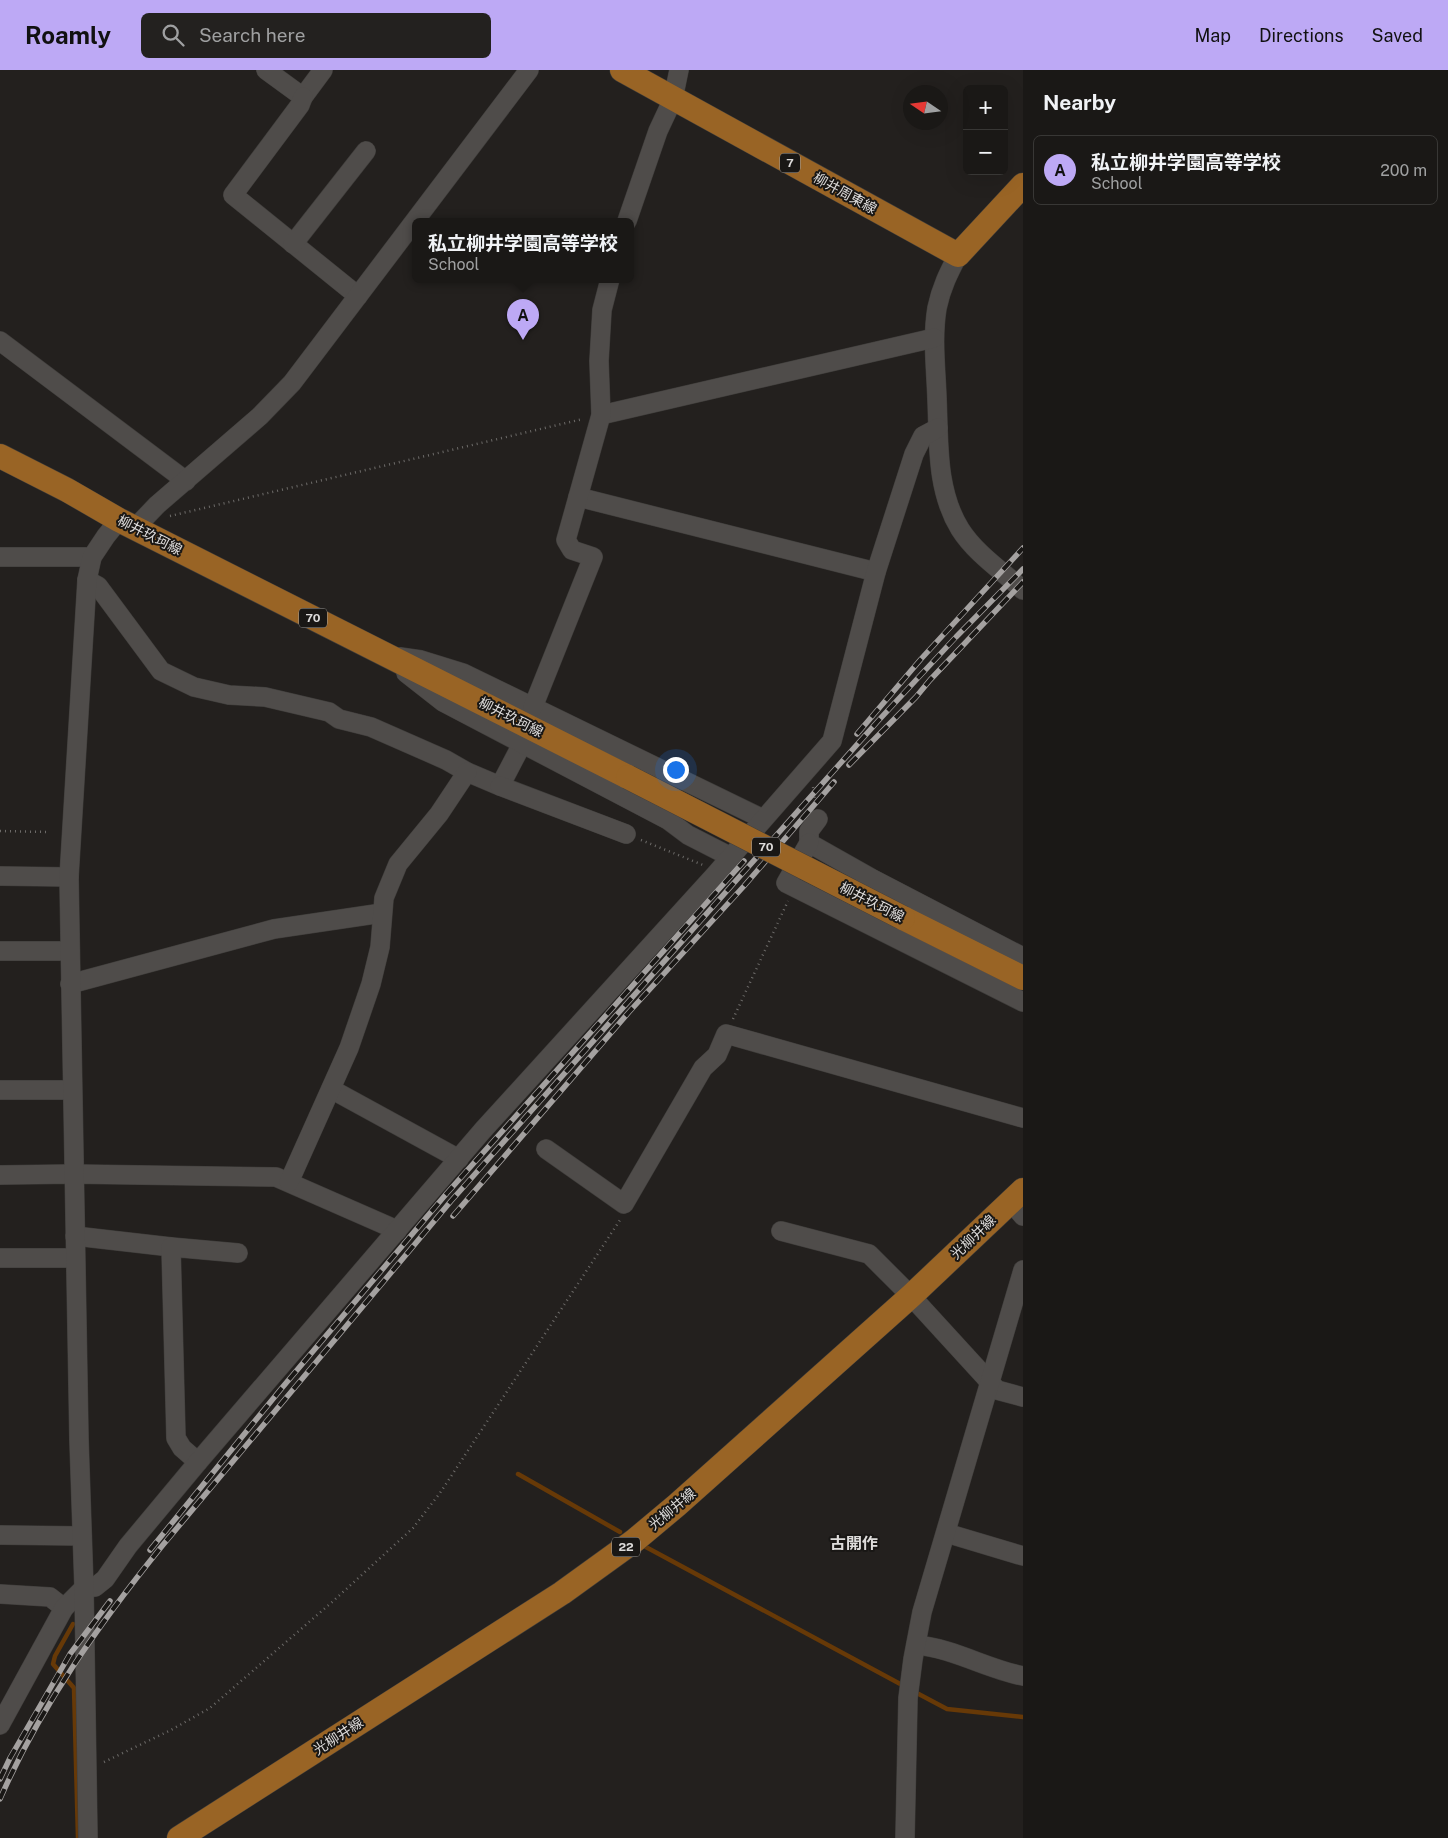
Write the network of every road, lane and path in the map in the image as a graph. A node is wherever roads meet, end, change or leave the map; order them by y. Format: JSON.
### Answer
{"nodes":[{"id":1,"x":266,"y":70,"type":"edge"},
{"id":2,"x":323,"y":70,"type":"edge"},
{"id":3,"x":529,"y":70,"type":"edge"},
{"id":4,"x":622,"y":70,"type":"edge"},
{"id":5,"x":679,"y":70,"type":"edge"},
{"id":6,"x":303,"y":96,"type":"junction"},
{"id":7,"x":673,"y":99,"type":"junction"},
{"id":8,"x":366,"y":152,"type":"dead end"},
{"id":9,"x":1023,"y":185,"type":"edge"},
{"id":10,"x":417,"y":218,"type":"edge"},
{"id":11,"x":628,"y":218,"type":"edge"},
{"id":12,"x":412,"y":225,"type":"edge"},
{"id":13,"x":293,"y":244,"type":"junction"},
{"id":14,"x":958,"y":255,"type":"junction"},
{"id":15,"x":609,"y":283,"type":"edge"},
{"id":16,"x":358,"y":296,"type":"junction"},
{"id":17,"x":934,"y":338,"type":"junction"},
{"id":18,"x":0,"y":340,"type":"edge"},
{"id":19,"x":601,"y":415,"type":"junction"},
{"id":20,"x":938,"y":428,"type":"junction"},
{"id":21,"x":0,"y":456,"type":"edge"},
{"id":22,"x":186,"y":481,"type":"junction"},
{"id":23,"x":578,"y":497,"type":"junction"},
{"id":24,"x":169,"y":516,"type":"dead end"},
{"id":25,"x":127,"y":524,"type":"junction"},
{"id":26,"x":0,"y":557,"type":"edge"},
{"id":27,"x":92,"y":557,"type":"junction"},
{"id":28,"x":876,"y":572,"type":"junction"},
{"id":29,"x":87,"y":580,"type":"junction"},
{"id":30,"x":1023,"y":590,"type":"edge"},
{"id":31,"x":389,"y":656,"type":"junction"},
{"id":32,"x":533,"y":707,"type":"junction"},
{"id":33,"x":522,"y":744,"type":"junction"},
{"id":34,"x":810,"y":766,"type":"junction"},
{"id":35,"x":467,"y":772,"type":"junction"},
{"id":36,"x":688,"y":782,"type":"junction"},
{"id":37,"x":500,"y":786,"type":"junction"},
{"id":38,"x":818,"y":818,"type":"joint"},
{"id":39,"x":763,"y":819,"type":"junction"},
{"id":40,"x":668,"y":820,"type":"junction"},
{"id":41,"x":0,"y":831,"type":"edge"},
{"id":42,"x":47,"y":832,"type":"dead end"},
{"id":43,"x":626,"y":834,"type":"joint"},
{"id":44,"x":809,"y":843,"type":"junction"},
{"id":45,"x":730,"y":857,"type":"junction"},
{"id":46,"x":715,"y":875,"type":"junction"},
{"id":47,"x":0,"y":876,"type":"edge"},
{"id":48,"x":69,"y":876,"type":"junction"},
{"id":49,"x":794,"y":888,"type":"junction"},
{"id":50,"x":382,"y":913,"type":"junction"},
{"id":51,"x":0,"y":951,"type":"edge"},
{"id":52,"x":70,"y":951,"type":"junction"},
{"id":53,"x":1023,"y":957,"type":"edge"},
{"id":54,"x":1023,"y":978,"type":"edge"},
{"id":55,"x":70,"y":984,"type":"junction"},
{"id":56,"x":1023,"y":1002,"type":"edge"},
{"id":57,"x":726,"y":1034,"type":"junction"},
{"id":58,"x":331,"y":1089,"type":"junction"},
{"id":59,"x":0,"y":1090,"type":"edge"},
{"id":60,"x":72,"y":1090,"type":"junction"},
{"id":61,"x":1023,"y":1118,"type":"edge"},
{"id":62,"x":546,"y":1149,"type":"dead end"},
{"id":63,"x":459,"y":1159,"type":"junction"},
{"id":64,"x":74,"y":1174,"type":"junction"},
{"id":65,"x":0,"y":1175,"type":"edge"},
{"id":66,"x":289,"y":1182,"type":"junction"},
{"id":67,"x":1019,"y":1202,"type":"edge"},
{"id":68,"x":624,"y":1204,"type":"junction"},
{"id":69,"x":397,"y":1231,"type":"junction"},
{"id":70,"x":781,"y":1231,"type":"dead end"},
{"id":71,"x":75,"y":1236,"type":"junction"},
{"id":72,"x":171,"y":1247,"type":"junction"},
{"id":73,"x":238,"y":1253,"type":"dead end"},
{"id":74,"x":0,"y":1258,"type":"edge"},
{"id":75,"x":75,"y":1258,"type":"junction"},
{"id":76,"x":1023,"y":1270,"type":"edge"},
{"id":77,"x":911,"y":1296,"type":"junction"},
{"id":78,"x":990,"y":1381,"type":"junction"},
{"id":79,"x":1023,"y":1397,"type":"edge"},
{"id":80,"x":198,"y":1462,"type":"junction"},
{"id":81,"x":946,"y":1533,"type":"junction"},
{"id":82,"x":0,"y":1535,"type":"edge"},
{"id":83,"x":82,"y":1536,"type":"junction"},
{"id":84,"x":1023,"y":1556,"type":"edge"},
{"id":85,"x":84,"y":1588,"type":"junction"},
{"id":86,"x":0,"y":1594,"type":"edge"},
{"id":87,"x":64,"y":1608,"type":"junction"},
{"id":88,"x":916,"y":1645,"type":"junction"},
{"id":89,"x":1023,"y":1676,"type":"edge"},
{"id":90,"x":0,"y":1725,"type":"edge"},
{"id":91,"x":88,"y":1766,"type":"junction"},
{"id":92,"x":88,"y":1838,"type":"edge"},
{"id":93,"x":179,"y":1838,"type":"edge"},
{"id":94,"x":905,"y":1838,"type":"edge"}],
"edges":[{"from":1,"to":6,"type":"street"},
{"from":2,"to":6,"type":"street"},
{"from":3,"to":10,"type":"street"},
{"from":4,"to":7,"type":"main road","name":"柳井周東線","number":"7"},
{"from":5,"to":7,"type":"street"},
{"from":6,"to":13,"type":"street"},
{"from":7,"to":11,"type":"street"},
{"from":7,"to":14,"type":"main road","name":"柳井周東線","number":"7"},
{"from":8,"to":13,"type":"street"},
{"from":9,"to":14,"type":"main road"},
{"from":12,"to":16,"type":"street"},
{"from":13,"to":16,"type":"street"},
{"from":14,"to":17,"type":"street"},
{"from":15,"to":19,"type":"street"},
{"from":16,"to":22,"type":"street"},
{"from":17,"to":19,"type":"street"},
{"from":17,"to":20,"type":"street"},
{"from":18,"to":22,"type":"street"},
{"from":19,"to":23,"type":"street"},
{"from":19,"to":24,"type":"path"},
{"from":20,"to":28,"type":"street"},
{"from":20,"to":30,"type":"street"},
{"from":21,"to":25,"type":"main road","name":"柳井玖珂線","number":"70"},
{"from":22,"to":25,"type":"street"},
{"from":23,"to":28,"type":"street"},
{"from":23,"to":32,"type":"street"},
{"from":25,"to":27,"type":"street"},
{"from":25,"to":31,"type":"main road","name":"柳井玖珂線","number":"70"},
{"from":26,"to":27,"type":"street"},
{"from":27,"to":29,"type":"street"},
{"from":28,"to":34,"type":"street"},
{"from":29,"to":35,"type":"street"},
{"from":29,"to":48,"type":"street"},
{"from":31,"to":32,"type":"street"},
{"from":31,"to":33,"type":"street"},
{"from":31,"to":54,"type":"main road","name":"柳井玖珂線","number":"70","bridge":true},
{"from":32,"to":36,"type":"street"},
{"from":33,"to":37,"type":"street"},
{"from":33,"to":40,"type":"street"},
{"from":34,"to":38,"type":"path"},
{"from":34,"to":39,"type":"street"},
{"from":35,"to":37,"type":"street"},
{"from":35,"to":50,"type":"street"},
{"from":36,"to":39,"type":"street"},
{"from":36,"to":40,"type":"street"},
{"from":37,"to":43,"type":"street"},
{"from":38,"to":44,"type":"street"},
{"from":39,"to":45,"type":"street"},
{"from":40,"to":45,"type":"street"},
{"from":41,"to":42,"type":"path"},
{"from":43,"to":46,"type":"path"},
{"from":44,"to":49,"type":"street"},
{"from":44,"to":53,"type":"street"},
{"from":45,"to":46,"type":"street"},
{"from":46,"to":63,"type":"street"},
{"from":47,"to":48,"type":"street"},
{"from":48,"to":52,"type":"street"},
{"from":49,"to":56,"type":"street"},
{"from":49,"to":57,"type":"path"},
{"from":50,"to":55,"type":"street"},
{"from":50,"to":58,"type":"street"},
{"from":51,"to":52,"type":"street"},
{"from":52,"to":55,"type":"street"},
{"from":55,"to":60,"type":"street"},
{"from":57,"to":61,"type":"street"},
{"from":57,"to":68,"type":"street"},
{"from":58,"to":63,"type":"street"},
{"from":58,"to":66,"type":"street"},
{"from":59,"to":60,"type":"street"},
{"from":60,"to":64,"type":"street"},
{"from":62,"to":68,"type":"street"},
{"from":63,"to":69,"type":"street"},
{"from":64,"to":65,"type":"street"},
{"from":64,"to":66,"type":"street"},
{"from":64,"to":71,"type":"street"},
{"from":66,"to":69,"type":"street"},
{"from":67,"to":77,"type":"main road","name":"光柳井線","number":"22"},
{"from":68,"to":91,"type":"path"},
{"from":69,"to":80,"type":"street"},
{"from":70,"to":77,"type":"street"},
{"from":71,"to":72,"type":"street"},
{"from":71,"to":75,"type":"street"},
{"from":72,"to":73,"type":"street"},
{"from":72,"to":80,"type":"street"},
{"from":74,"to":75,"type":"street"},
{"from":75,"to":83,"type":"street"},
{"from":76,"to":78,"type":"street"},
{"from":77,"to":78,"type":"street"},
{"from":77,"to":93,"type":"main road","name":"光柳井線","number":"22"},
{"from":78,"to":79,"type":"street"},
{"from":78,"to":81,"type":"street"},
{"from":80,"to":85,"type":"street"},
{"from":81,"to":84,"type":"street"},
{"from":81,"to":88,"type":"street"},
{"from":82,"to":83,"type":"street"},
{"from":83,"to":85,"type":"street"},
{"from":85,"to":87,"type":"street"},
{"from":85,"to":91,"type":"street"},
{"from":86,"to":87,"type":"street"},
{"from":87,"to":90,"type":"street"},
{"from":88,"to":89,"type":"street"},
{"from":88,"to":94,"type":"street"},
{"from":91,"to":92,"type":"street"}]}
